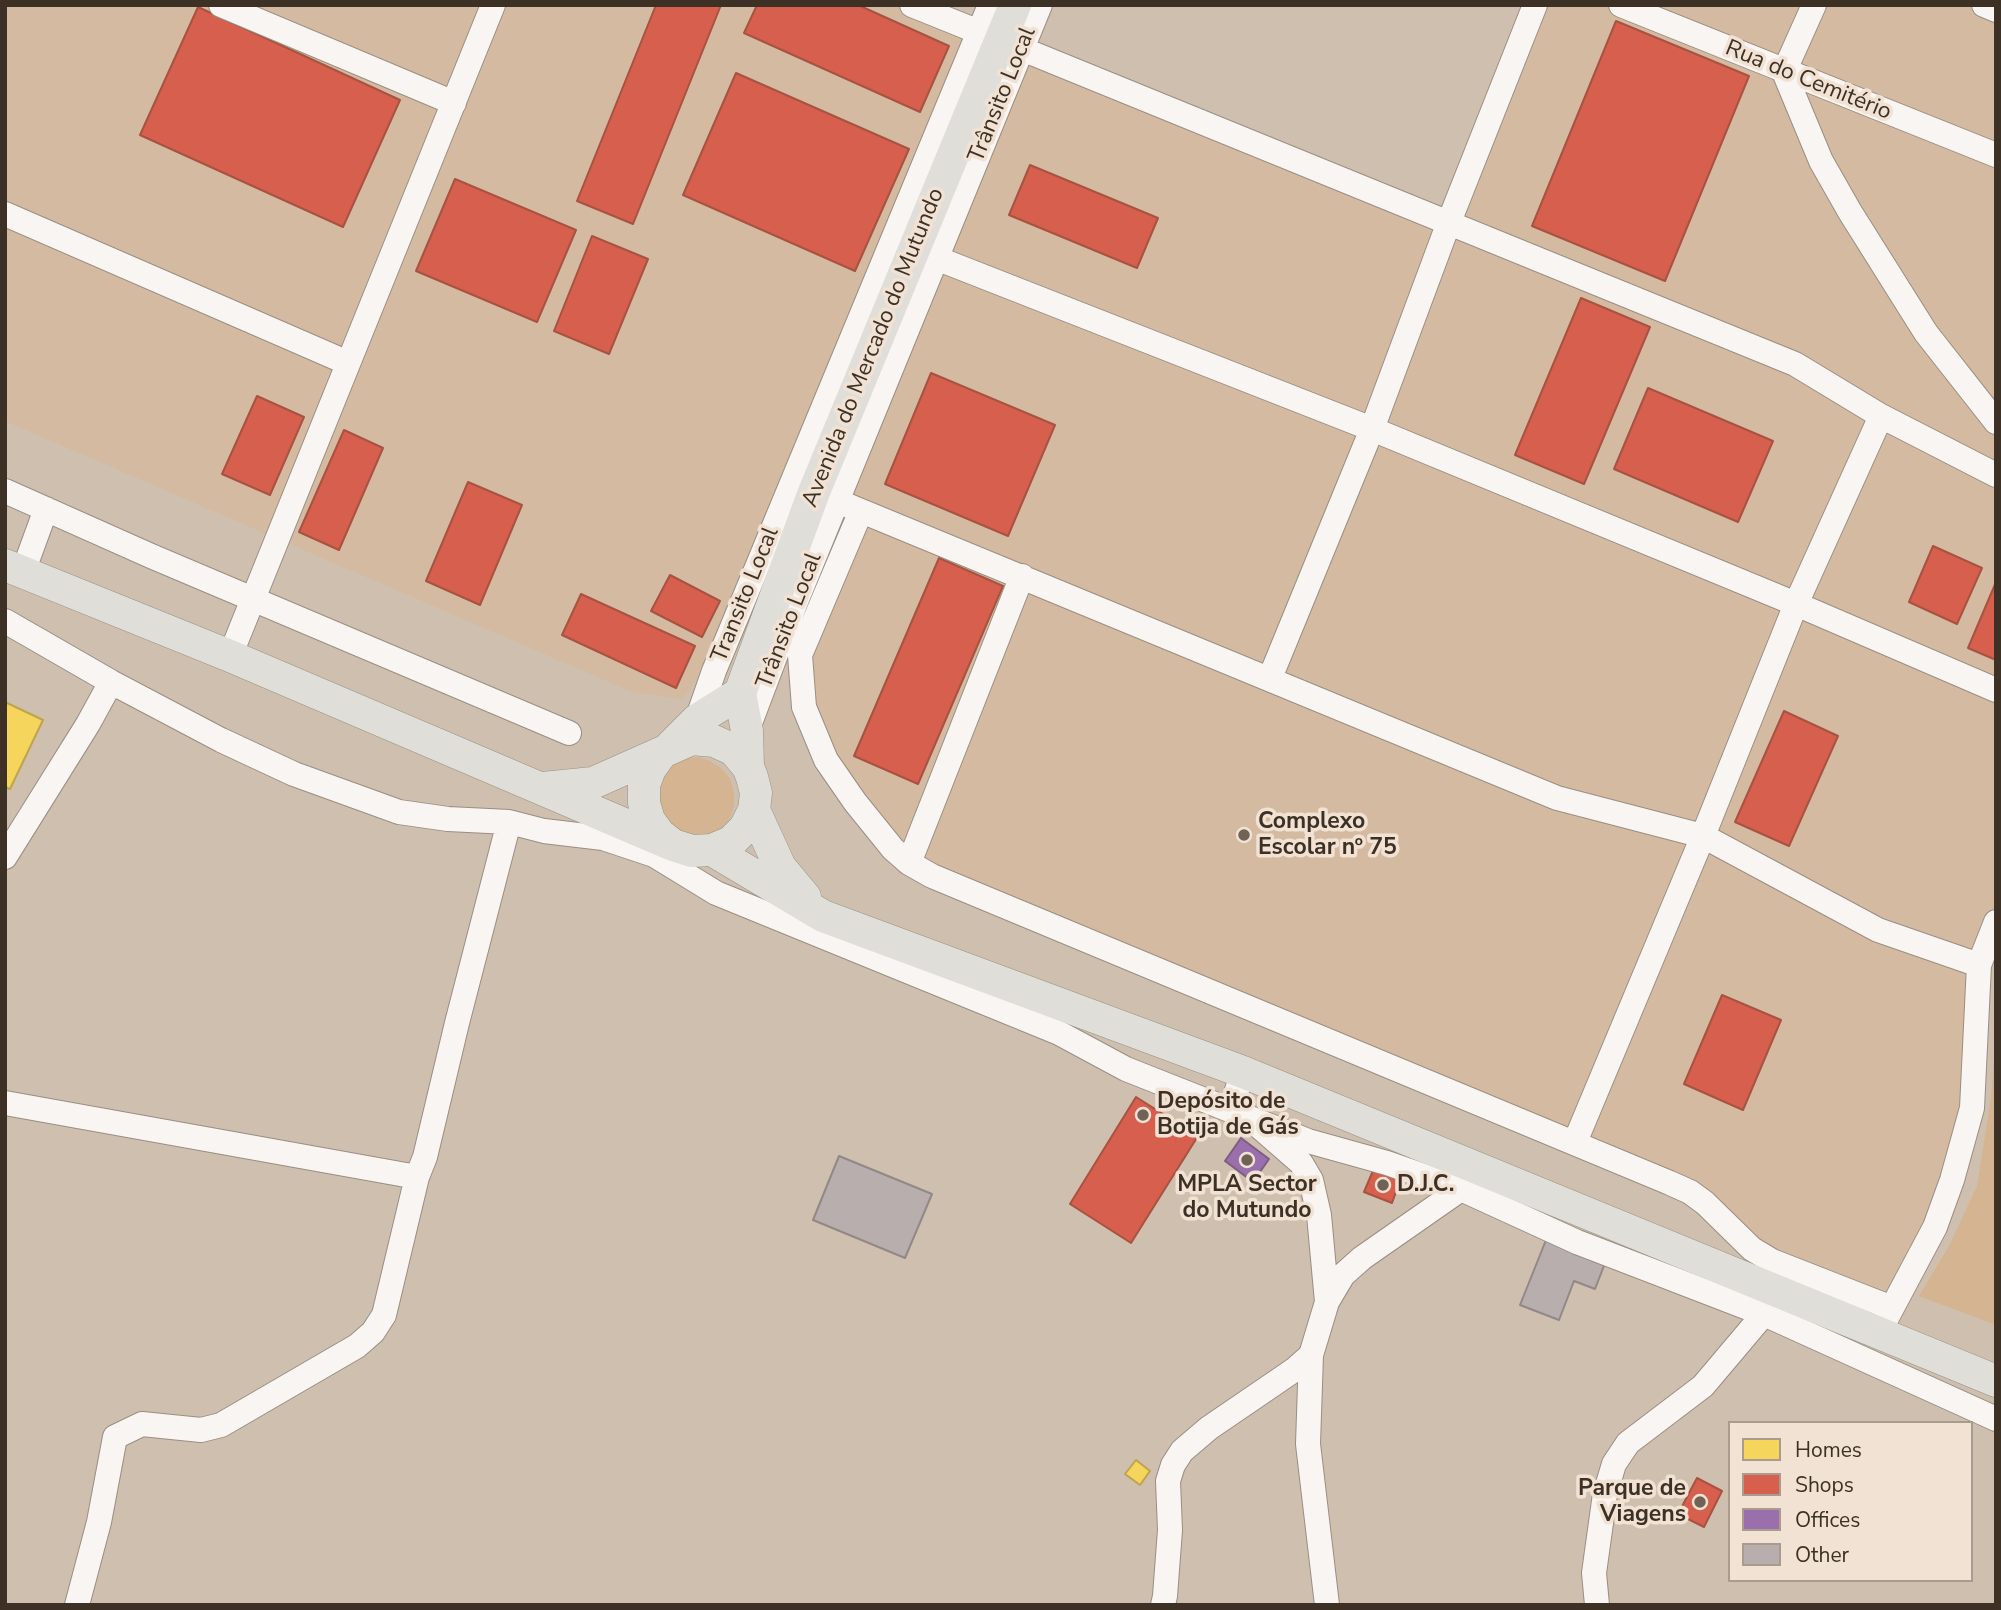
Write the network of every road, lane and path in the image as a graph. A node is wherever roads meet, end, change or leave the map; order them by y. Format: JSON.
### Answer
{"nodes":[{"id":1,"x":220,"y":5,"type":"edge"},
{"id":2,"x":493,"y":5,"type":"edge"},
{"id":3,"x":912,"y":5,"type":"edge"},
{"id":4,"x":990,"y":5,"type":"edge"},
{"id":5,"x":1015,"y":5,"type":"edge"},
{"id":6,"x":1040,"y":5,"type":"edge"},
{"id":7,"x":1535,"y":5,"type":"edge"},
{"id":8,"x":1621,"y":5,"type":"edge"},
{"id":9,"x":1814,"y":5,"type":"edge"},
{"id":10,"x":1984,"y":5,"type":"edge"},
{"id":11,"x":1996,"y":10,"type":"edge"},
{"id":12,"x":979,"y":33,"type":"junction"},
{"id":13,"x":1022,"y":49,"type":"junction"},
{"id":14,"x":1784,"y":72,"type":"junction"},
{"id":15,"x":454,"y":103,"type":"junction"},
{"id":16,"x":1996,"y":155,"type":"edge"},
{"id":17,"x":5,"y":214,"type":"edge"},
{"id":18,"x":1449,"y":222,"type":"junction"},
{"id":19,"x":936,"y":258,"type":"junction"},
{"id":20,"x":348,"y":363,"type":"junction"},
{"id":21,"x":1881,"y":416,"type":"junction"},
{"id":22,"x":1996,"y":422,"type":"edge"},
{"id":23,"x":1372,"y":429,"type":"junction"},
{"id":24,"x":1996,"y":475,"type":"edge"},
{"id":25,"x":5,"y":491,"type":"edge"},
{"id":26,"x":837,"y":501,"type":"junction"},
{"id":27,"x":46,"y":509,"type":"junction"},
{"id":28,"x":862,"y":511,"type":"junction"},
{"id":29,"x":14,"y":568,"type":"edge"},
{"id":30,"x":1022,"y":576,"type":"junction"},
{"id":31,"x":253,"y":599,"type":"junction"},
{"id":32,"x":1796,"y":604,"type":"junction"},
{"id":33,"x":5,"y":621,"type":"edge"},
{"id":34,"x":230,"y":656,"type":"junction"},
{"id":35,"x":1270,"y":678,"type":"junction"},
{"id":36,"x":111,"y":682,"type":"junction"},
{"id":37,"x":1996,"y":690,"type":"edge"},
{"id":38,"x":740,"y":693,"type":"junction"},
{"id":39,"x":697,"y":720,"type":"junction"},
{"id":40,"x":747,"y":731,"type":"junction"},
{"id":41,"x":569,"y":733,"type":"dead end"},
{"id":42,"x":666,"y":751,"type":"junction"},
{"id":43,"x":748,"y":767,"type":"junction"},
{"id":44,"x":540,"y":788,"type":"junction"},
{"id":45,"x":754,"y":810,"type":"junction"},
{"id":46,"x":509,"y":822,"type":"junction"},
{"id":47,"x":1703,"y":836,"type":"junction"},
{"id":48,"x":673,"y":845,"type":"junction"},
{"id":49,"x":712,"y":850,"type":"junction"},
{"id":50,"x":5,"y":857,"type":"edge"},
{"id":51,"x":909,"y":863,"type":"junction"},
{"id":52,"x":823,"y":916,"type":"junction"},
{"id":53,"x":1996,"y":922,"type":"edge"},
{"id":54,"x":1979,"y":965,"type":"junction"},
{"id":55,"x":1243,"y":1072,"type":"junction"},
{"id":56,"x":5,"y":1103,"type":"edge"},
{"id":57,"x":1245,"y":1115,"type":"junction"},
{"id":58,"x":1575,"y":1142,"type":"junction"},
{"id":59,"x":417,"y":1177,"type":"junction"},
{"id":60,"x":1470,"y":1179,"type":"junction"},
{"id":61,"x":1327,"y":1302,"type":"junction"},
{"id":62,"x":1772,"y":1303,"type":"junction"},
{"id":63,"x":1885,"y":1320,"type":"junction"},
{"id":64,"x":1311,"y":1354,"type":"junction"},
{"id":65,"x":1996,"y":1381,"type":"edge"},
{"id":66,"x":1996,"y":1419,"type":"edge"},
{"id":67,"x":77,"y":1605,"type":"edge"},
{"id":68,"x":1163,"y":1605,"type":"edge"},
{"id":69,"x":1327,"y":1605,"type":"edge"},
{"id":70,"x":1598,"y":1605,"type":"edge"}],
"edges":[{"from":1,"to":15,"type":"street"},
{"from":2,"to":15,"type":"street"},
{"from":3,"to":12,"type":"street"},
{"from":4,"to":12,"type":"street","name":"Transito Local"},
{"from":5,"to":38,"type":"main road","name":"Avenida do Mercado do Mutundo"},
{"from":6,"to":13,"type":"street","name":"Trânsito Local"},
{"from":7,"to":18,"type":"street"},
{"from":8,"to":14,"type":"street","name":"Rua do Cemitério"},
{"from":9,"to":14,"type":"street"},
{"from":10,"to":11,"type":"street"},
{"from":12,"to":39,"type":"street","name":"Transito Local"},
{"from":13,"to":18,"type":"street"},
{"from":13,"to":19,"type":"street","name":"Trânsito Local"},
{"from":14,"to":16,"type":"street","name":"Rua do Cemitério"},
{"from":14,"to":22,"type":"street"},
{"from":15,"to":20,"type":"street"},
{"from":17,"to":20,"type":"street"},
{"from":18,"to":21,"type":"street"},
{"from":18,"to":23,"type":"street"},
{"from":19,"to":23,"type":"street"},
{"from":19,"to":26,"type":"street","name":"Trânsito Local"},
{"from":20,"to":31,"type":"street"},
{"from":21,"to":24,"type":"street"},
{"from":21,"to":32,"type":"street"},
{"from":23,"to":32,"type":"street"},
{"from":23,"to":35,"type":"street"},
{"from":25,"to":27,"type":"street"},
{"from":26,"to":28,"type":"street"},
{"from":26,"to":40,"type":"street","name":"Trânsito Local"},
{"from":27,"to":29,"type":"street"},
{"from":27,"to":31,"type":"street"},
{"from":28,"to":30,"type":"street"},
{"from":28,"to":51,"type":"street"},
{"from":29,"to":34,"type":"main road"},
{"from":30,"to":35,"type":"street"},
{"from":30,"to":51,"type":"street"},
{"from":31,"to":34,"type":"street"},
{"from":31,"to":41,"type":"street"},
{"from":32,"to":37,"type":"street"},
{"from":32,"to":47,"type":"street"},
{"from":33,"to":36,"type":"street"},
{"from":34,"to":44,"type":"main road"},
{"from":35,"to":47,"type":"street"},
{"from":36,"to":46,"type":"street"},
{"from":36,"to":50,"type":"street"},
{"from":38,"to":39,"type":"main road"},
{"from":38,"to":40,"type":"main road"},
{"from":39,"to":42,"type":"main road"},
{"from":40,"to":43,"type":"main road"},
{"from":42,"to":43,"type":"main road"},
{"from":42,"to":44,"type":"main road"},
{"from":42,"to":48,"type":"main road"},
{"from":43,"to":45,"type":"main road"},
{"from":44,"to":48,"type":"main road"},
{"from":45,"to":49,"type":"main road"},
{"from":45,"to":52,"type":"main road"},
{"from":46,"to":57,"type":"street"},
{"from":46,"to":59,"type":"street"},
{"from":47,"to":54,"type":"street"},
{"from":47,"to":58,"type":"street"},
{"from":48,"to":49,"type":"main road"},
{"from":49,"to":52,"type":"main road"},
{"from":51,"to":58,"type":"street"},
{"from":52,"to":55,"type":"main road"},
{"from":53,"to":54,"type":"street"},
{"from":54,"to":63,"type":"street"},
{"from":55,"to":57,"type":"street"},
{"from":55,"to":60,"type":"main road"},
{"from":56,"to":59,"type":"street"},
{"from":57,"to":60,"type":"street"},
{"from":57,"to":61,"type":"street"},
{"from":58,"to":63,"type":"street"},
{"from":59,"to":67,"type":"street"},
{"from":60,"to":61,"type":"street"},
{"from":60,"to":62,"type":"main road"},
{"from":61,"to":64,"type":"street"},
{"from":62,"to":63,"type":"main road"},
{"from":62,"to":66,"type":"street"},
{"from":62,"to":70,"type":"street"},
{"from":63,"to":65,"type":"main road"},
{"from":64,"to":68,"type":"street"},
{"from":64,"to":69,"type":"street"}]}
